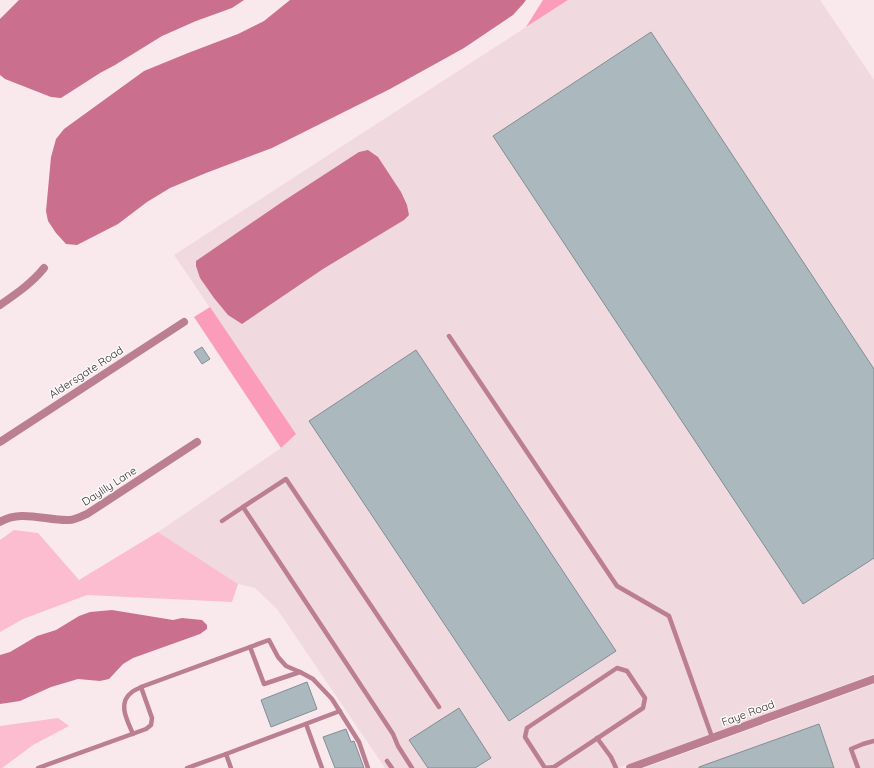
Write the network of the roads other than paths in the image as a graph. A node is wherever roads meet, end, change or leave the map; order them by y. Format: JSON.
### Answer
{"nodes":[{"id":1,"x":44,"y":268,"type":"dead end"},
{"id":2,"x":0,"y":305,"type":"edge"},
{"id":3,"x":184,"y":322,"type":"dead end"},
{"id":4,"x":449,"y":336,"type":"dead end"},
{"id":5,"x":0,"y":442,"type":"edge"},
{"id":6,"x":198,"y":442,"type":"dead end"},
{"id":7,"x":244,"y":507,"type":"junction"},
{"id":8,"x":222,"y":521,"type":"dead end"},
{"id":9,"x":0,"y":522,"type":"edge"},
{"id":10,"x":250,"y":647,"type":"junction"},
{"id":11,"x":300,"y":672,"type":"junction"},
{"id":12,"x":874,"y":679,"type":"edge"},
{"id":13,"x":141,"y":687,"type":"junction"},
{"id":14,"x":439,"y":707,"type":"dead end"},
{"id":15,"x":340,"y":711,"type":"junction"},
{"id":16,"x":306,"y":724,"type":"junction"},
{"id":17,"x":133,"y":734,"type":"junction"},
{"id":18,"x":712,"y":737,"type":"junction"},
{"id":19,"x":597,"y":738,"type":"junction"},
{"id":20,"x":874,"y":741,"type":"edge"},
{"id":21,"x":226,"y":754,"type":"junction"},
{"id":22,"x":387,"y":761,"type":"dead end"},
{"id":23,"x":38,"y":768,"type":"edge"},
{"id":24,"x":187,"y":768,"type":"edge"},
{"id":25,"x":231,"y":768,"type":"edge"},
{"id":26,"x":322,"y":768,"type":"edge"},
{"id":27,"x":368,"y":768,"type":"edge"},
{"id":28,"x":392,"y":768,"type":"edge"},
{"id":29,"x":412,"y":768,"type":"edge"},
{"id":30,"x":616,"y":768,"type":"edge"},
{"id":31,"x":630,"y":768,"type":"edge"},
{"id":32,"x":858,"y":768,"type":"edge"}],
"edges":[{"from":1,"to":2,"type":"street"},
{"from":3,"to":5,"type":"street","name":"Aldersgate Road"},
{"from":4,"to":18,"type":"lane"},
{"from":6,"to":9,"type":"street","name":"Daylily Lane"},
{"from":7,"to":8,"type":"lane"},
{"from":7,"to":14,"type":"lane"},
{"from":7,"to":29,"type":"lane"},
{"from":10,"to":11,"type":"lane"},
{"from":10,"to":11,"type":"lane"},
{"from":10,"to":13,"type":"lane"},
{"from":11,"to":15,"type":"lane"},
{"from":12,"to":18,"type":"street","name":"Faye Road"},
{"from":13,"to":17,"type":"lane"},
{"from":13,"to":17,"type":"lane"},
{"from":15,"to":16,"type":"lane"},
{"from":15,"to":27,"type":"lane"},
{"from":16,"to":21,"type":"lane"},
{"from":16,"to":26,"type":"lane"},
{"from":17,"to":23,"type":"lane"},
{"from":18,"to":31,"type":"street","name":"Faye Road"},
{"from":19,"to":19,"type":"lane"},
{"from":19,"to":30,"type":"lane"},
{"from":20,"to":32,"type":"lane"},
{"from":21,"to":24,"type":"lane"},
{"from":21,"to":25,"type":"lane"},
{"from":22,"to":28,"type":"lane"}]}
